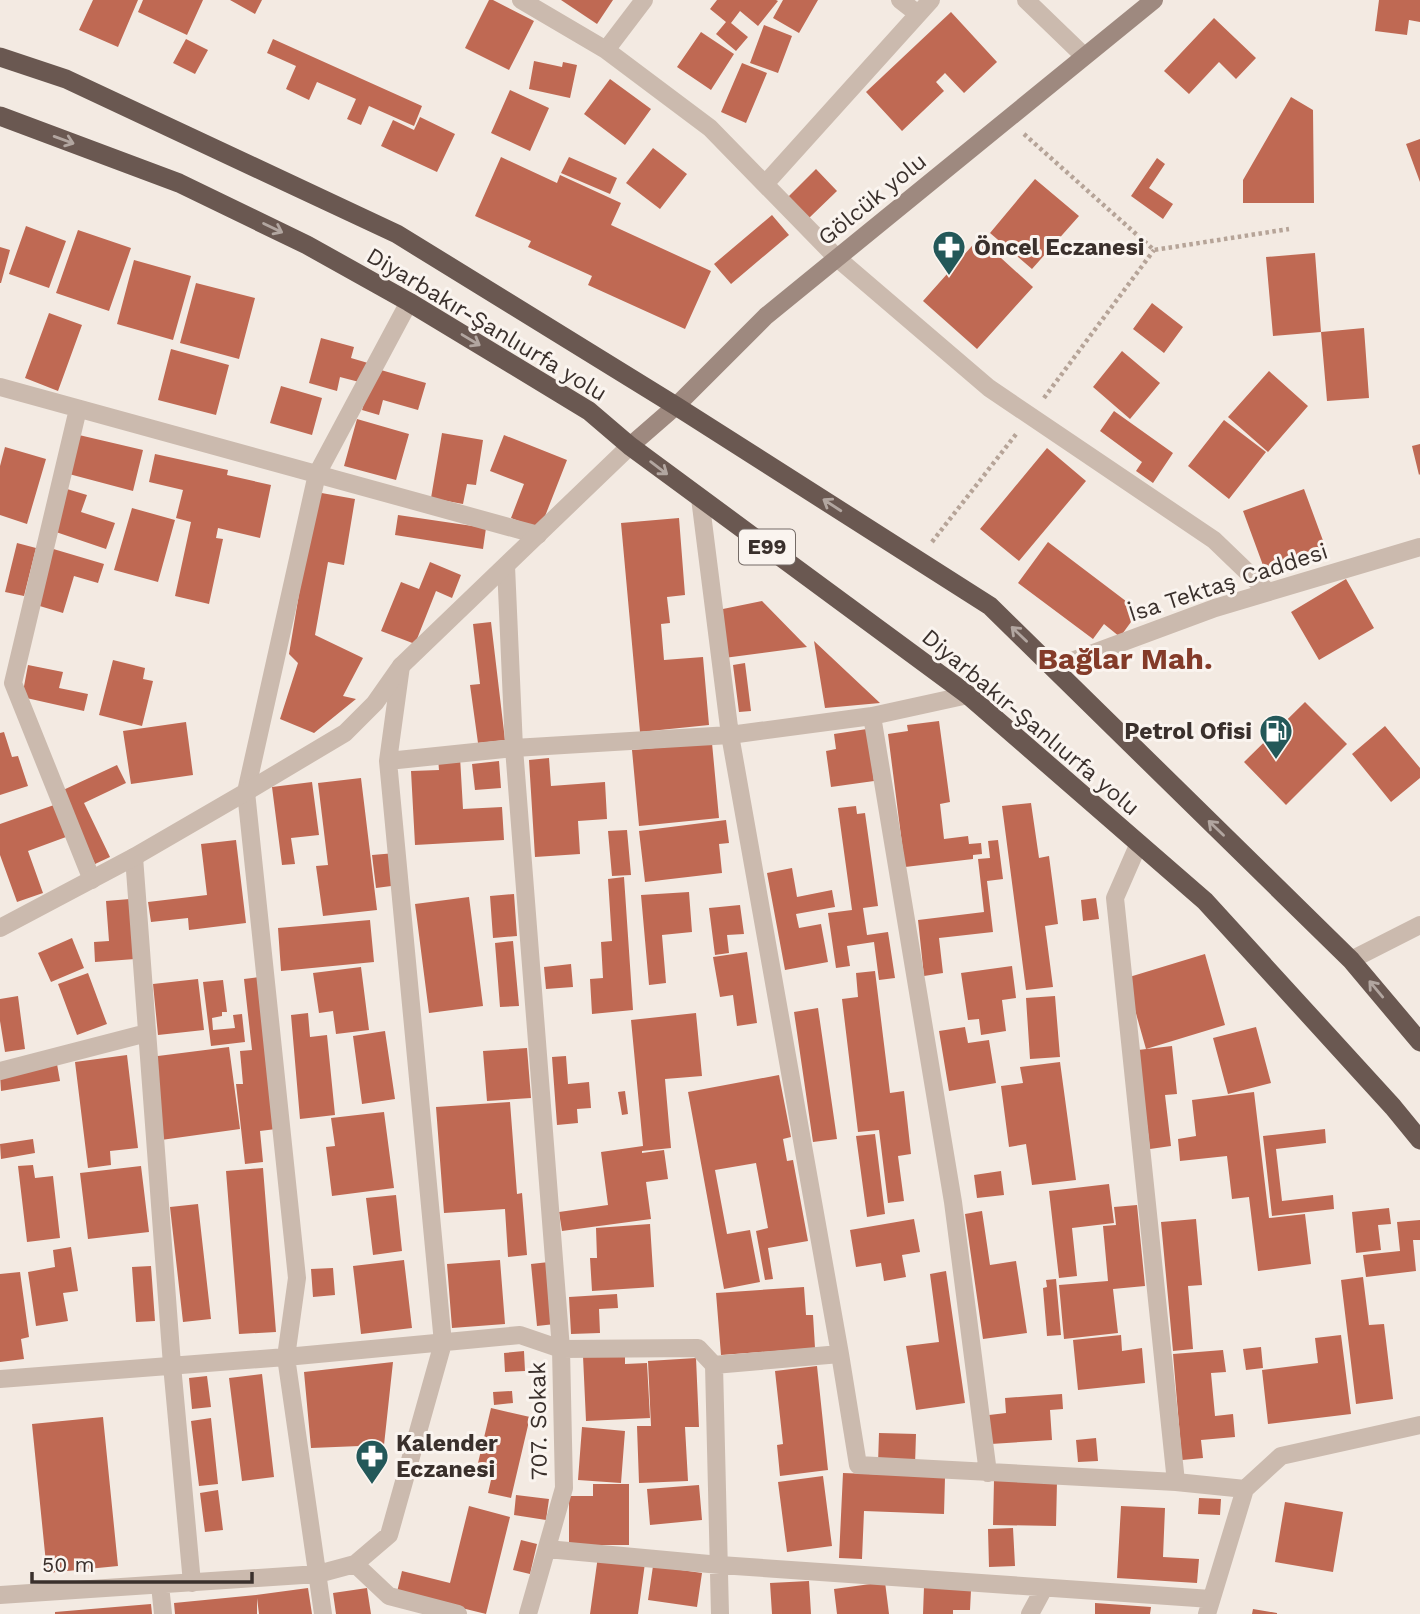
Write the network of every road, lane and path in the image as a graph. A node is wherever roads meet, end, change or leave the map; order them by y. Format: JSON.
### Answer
{"nodes":[{"id":1,"x":521,"y":0,"type":"edge"},
{"id":2,"x":644,"y":0,"type":"edge"},
{"id":3,"x":900,"y":0,"type":"edge"},
{"id":4,"x":931,"y":0,"type":"edge"},
{"id":5,"x":1026,"y":0,"type":"edge"},
{"id":6,"x":1154,"y":0,"type":"edge"},
{"id":7,"x":918,"y":14,"type":"junction"},
{"id":8,"x":606,"y":50,"type":"junction"},
{"id":9,"x":1084,"y":56,"type":"junction"},
{"id":10,"x":0,"y":57,"type":"edge"},
{"id":11,"x":0,"y":116,"type":"edge"},
{"id":12,"x":1008,"y":119,"type":"junction"},
{"id":13,"x":765,"y":184,"type":"junction"},
{"id":14,"x":1289,"y":229,"type":"dead end"},
{"id":15,"x":837,"y":258,"type":"junction"},
{"id":16,"x":409,"y":302,"type":"junction"},
{"id":17,"x":0,"y":387,"type":"edge"},
{"id":18,"x":676,"y":406,"type":"junction"},
{"id":19,"x":78,"y":409,"type":"junction"},
{"id":20,"x":630,"y":446,"type":"junction"},
{"id":21,"x":317,"y":474,"type":"junction"},
{"id":22,"x":700,"y":498,"type":"junction"},
{"id":23,"x":538,"y":535,"type":"junction"},
{"id":24,"x":1420,"y":547,"type":"edge"},
{"id":25,"x":506,"y":566,"type":"junction"},
{"id":26,"x":1268,"y":592,"type":"junction"},
{"id":27,"x":401,"y":666,"type":"junction"},
{"id":28,"x":1054,"y":668,"type":"junction"},
{"id":29,"x":968,"y":695,"type":"junction"},
{"id":30,"x":872,"y":716,"type":"junction"},
{"id":31,"x":730,"y":735,"type":"junction"},
{"id":32,"x":514,"y":748,"type":"junction"},
{"id":33,"x":388,"y":761,"type":"junction"},
{"id":34,"x":246,"y":792,"type":"junction"},
{"id":35,"x":1139,"y":843,"type":"junction"},
{"id":36,"x":134,"y":857,"type":"junction"},
{"id":37,"x":92,"y":880,"type":"junction"},
{"id":38,"x":1420,"y":925,"type":"edge"},
{"id":39,"x":0,"y":928,"type":"edge"},
{"id":40,"x":1351,"y":960,"type":"junction"},
{"id":41,"x":147,"y":1033,"type":"junction"},
{"id":42,"x":1420,"y":1042,"type":"edge"},
{"id":43,"x":0,"y":1071,"type":"edge"},
{"id":44,"x":1420,"y":1140,"type":"edge"},
{"id":45,"x":443,"y":1343,"type":"junction"},
{"id":46,"x":561,"y":1349,"type":"junction"},
{"id":47,"x":840,"y":1354,"type":"junction"},
{"id":48,"x":286,"y":1357,"type":"junction"},
{"id":49,"x":172,"y":1365,"type":"junction"},
{"id":50,"x":714,"y":1365,"type":"junction"},
{"id":51,"x":0,"y":1379,"type":"edge"},
{"id":52,"x":1420,"y":1425,"type":"edge"},
{"id":53,"x":988,"y":1473,"type":"junction"},
{"id":54,"x":1176,"y":1482,"type":"junction"},
{"id":55,"x":1245,"y":1489,"type":"junction"},
{"id":56,"x":547,"y":1549,"type":"junction"},
{"id":57,"x":355,"y":1564,"type":"junction"},
{"id":58,"x":720,"y":1565,"type":"junction"},
{"id":59,"x":318,"y":1574,"type":"junction"},
{"id":60,"x":192,"y":1583,"type":"junction"},
{"id":61,"x":160,"y":1585,"type":"junction"},
{"id":62,"x":1044,"y":1588,"type":"junction"},
{"id":63,"x":0,"y":1595,"type":"edge"},
{"id":64,"x":1209,"y":1607,"type":"edge"},
{"id":65,"x":163,"y":1614,"type":"edge"},
{"id":66,"x":323,"y":1614,"type":"edge"},
{"id":67,"x":458,"y":1614,"type":"edge"},
{"id":68,"x":528,"y":1614,"type":"edge"},
{"id":69,"x":720,"y":1614,"type":"edge"},
{"id":70,"x":1030,"y":1614,"type":"edge"}],
"edges":[{"from":1,"to":8,"type":"street"},
{"from":2,"to":8,"type":"street"},
{"from":3,"to":7,"type":"street"},
{"from":4,"to":7,"type":"street"},
{"from":5,"to":9,"type":"street"},
{"from":6,"to":9,"type":"main road","name":"Gölcük yolu"},
{"from":7,"to":13,"type":"street"},
{"from":8,"to":13,"type":"street"},
{"from":9,"to":12,"type":"main road","name":"Gölcük yolu"},
{"from":10,"to":18,"type":"highway","name":"Diyarbakır-Şanlıurfa yolu"},
{"from":11,"to":16,"type":"highway","name":"Diyarbakır-Şanlıurfa yolu","number":"E99","one_way":true},
{"from":12,"to":14,"type":"path"},
{"from":12,"to":15,"type":"main road","name":"Gölcük yolu"},
{"from":13,"to":15,"type":"street"},
{"from":15,"to":18,"type":"main road","name":"Gölcük yolu"},
{"from":15,"to":26,"type":"street"},
{"from":16,"to":20,"type":"highway","name":"Diyarbakır-Şanlıurfa yolu","number":"E99","one_way":true},
{"from":16,"to":21,"type":"street"},
{"from":17,"to":19,"type":"street"},
{"from":18,"to":20,"type":"main road","name":"Gölcük yolu"},
{"from":28,"to":18,"type":"highway","name":"Diyarbakır-Şanlıurfa yolu","one_way":true},
{"from":19,"to":21,"type":"street"},
{"from":19,"to":37,"type":"street"},
{"from":20,"to":22,"type":"highway","name":"Diyarbakır-Şanlıurfa yolu","number":"E99","one_way":true},
{"from":20,"to":23,"type":"street"},
{"from":21,"to":23,"type":"street"},
{"from":21,"to":34,"type":"street"},
{"from":22,"to":29,"type":"highway","name":"Diyarbakır-Şanlıurfa yolu","number":"E99"},
{"from":22,"to":31,"type":"street"},
{"from":23,"to":25,"type":"street"},
{"from":24,"to":26,"type":"street","name":"İsa Tektaş Caddesi"},
{"from":25,"to":27,"type":"street"},
{"from":25,"to":32,"type":"street","name":"707. Sokak"},
{"from":26,"to":28,"type":"street","name":"İsa Tektaş Caddesi"},
{"from":27,"to":33,"type":"street"},
{"from":27,"to":34,"type":"street"},
{"from":40,"to":28,"type":"highway","name":"Diyarbakır-Şanlıurfa yolu","one_way":true},
{"from":29,"to":30,"type":"street"},
{"from":29,"to":35,"type":"highway","name":"Diyarbakır-Şanlıurfa yolu","number":"E99"},
{"from":30,"to":31,"type":"street"},
{"from":30,"to":53,"type":"street"},
{"from":31,"to":32,"type":"street"},
{"from":31,"to":47,"type":"street"},
{"from":32,"to":33,"type":"street"},
{"from":32,"to":46,"type":"street","name":"707. Sokak"},
{"from":33,"to":45,"type":"street"},
{"from":34,"to":36,"type":"street"},
{"from":34,"to":48,"type":"street"},
{"from":35,"to":44,"type":"highway","name":"Diyarbakır-Şanlıurfa yolu","number":"E99"},
{"from":35,"to":54,"type":"street"},
{"from":36,"to":37,"type":"street"},
{"from":36,"to":41,"type":"street"},
{"from":37,"to":39,"type":"street"},
{"from":38,"to":40,"type":"street"},
{"from":42,"to":40,"type":"highway","name":"Diyarbakır-Şanlıurfa yolu","one_way":true},
{"from":41,"to":43,"type":"street"},
{"from":41,"to":49,"type":"street"},
{"from":45,"to":46,"type":"street"},
{"from":45,"to":48,"type":"street"},
{"from":45,"to":57,"type":"street"},
{"from":46,"to":50,"type":"street"},
{"from":46,"to":56,"type":"street","name":"707. Sokak"},
{"from":47,"to":50,"type":"street"},
{"from":47,"to":53,"type":"street"},
{"from":48,"to":49,"type":"street"},
{"from":48,"to":59,"type":"street"},
{"from":49,"to":51,"type":"street"},
{"from":49,"to":60,"type":"street"},
{"from":50,"to":58,"type":"street"},
{"from":52,"to":55,"type":"street"},
{"from":53,"to":54,"type":"street"},
{"from":54,"to":55,"type":"street"},
{"from":55,"to":64,"type":"street"},
{"from":56,"to":58,"type":"street"},
{"from":56,"to":68,"type":"street","name":"707. Sokak"},
{"from":57,"to":59,"type":"street"},
{"from":57,"to":67,"type":"street"},
{"from":58,"to":62,"type":"street"},
{"from":58,"to":69,"type":"street"},
{"from":59,"to":60,"type":"street"},
{"from":59,"to":66,"type":"street"},
{"from":60,"to":61,"type":"street"},
{"from":61,"to":63,"type":"street"},
{"from":61,"to":65,"type":"street"},
{"from":62,"to":64,"type":"street"},
{"from":62,"to":70,"type":"street"}]}
